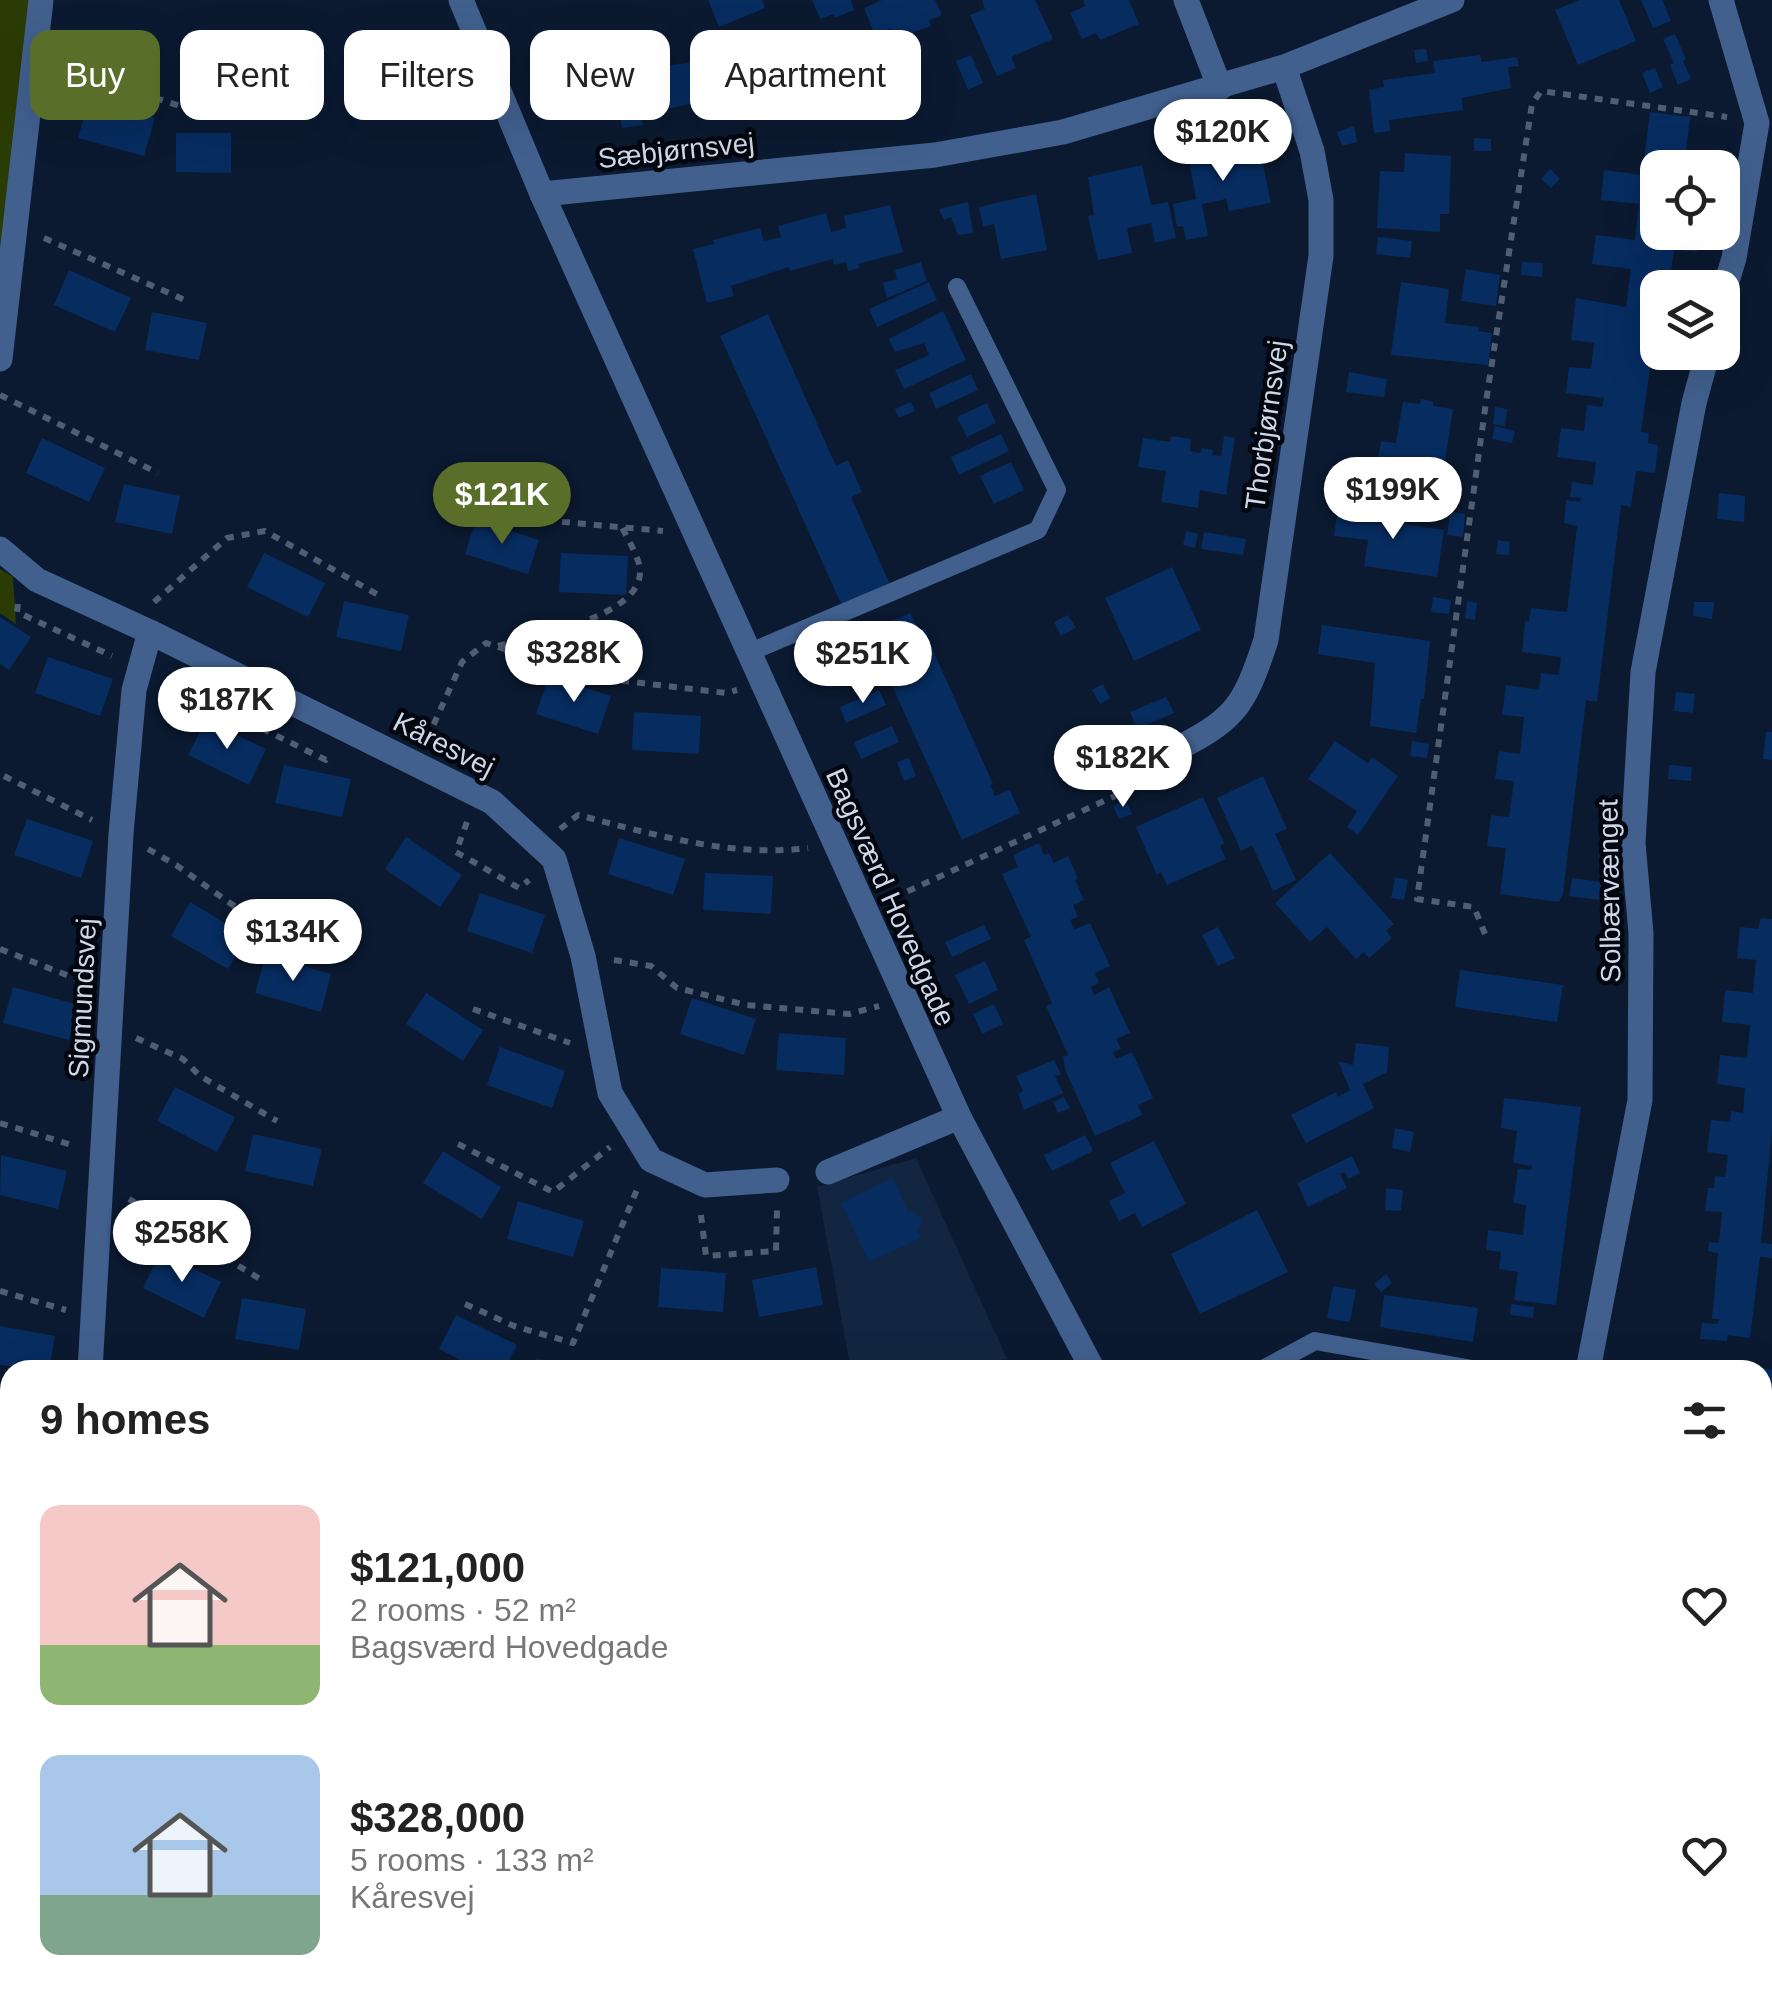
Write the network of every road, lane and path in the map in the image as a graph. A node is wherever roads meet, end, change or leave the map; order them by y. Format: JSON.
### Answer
{"nodes":[{"id":1,"x":41,"y":0,"type":"edge"},
{"id":2,"x":460,"y":0,"type":"edge"},
{"id":3,"x":1186,"y":0,"type":"edge"},
{"id":4,"x":1452,"y":0,"type":"edge"},
{"id":5,"x":1721,"y":0,"type":"edge"},
{"id":6,"x":37,"y":30,"type":"edge"},
{"id":7,"x":1284,"y":67,"type":"junction"},
{"id":8,"x":1220,"y":88,"type":"junction"},
{"id":9,"x":30,"y":93,"type":"edge"},
{"id":10,"x":1757,"y":123,"type":"junction"},
{"id":11,"x":542,"y":194,"type":"junction"},
{"id":12,"x":15,"y":226,"type":"junction"},
{"id":13,"x":1730,"y":270,"type":"edge"},
{"id":14,"x":957,"y":287,"type":"dead end"},
{"id":15,"x":187,"y":301,"type":"dead end"},
{"id":16,"x":0,"y":359,"type":"edge"},
{"id":17,"x":1703,"y":370,"type":"edge"},
{"id":18,"x":0,"y":395,"type":"edge"},
{"id":19,"x":158,"y":473,"type":"dead end"},
{"id":20,"x":530,"y":519,"type":"dead end"},
{"id":21,"x":622,"y":527,"type":"junction"},
{"id":22,"x":695,"y":534,"type":"junction"},
{"id":23,"x":0,"y":549,"type":"edge"},
{"id":24,"x":380,"y":596,"type":"dead end"},
{"id":25,"x":141,"y":628,"type":"junction"},
{"id":26,"x":496,"y":647,"type":"junction"},
{"id":27,"x":748,"y":653,"type":"junction"},
{"id":28,"x":762,"y":685,"type":"junction"},
{"id":29,"x":1169,"y":754,"type":"joint"},
{"id":30,"x":416,"y":763,"type":"junction"},
{"id":31,"x":4,"y":776,"type":"dead end"},
{"id":32,"x":470,"y":791,"type":"junction"},
{"id":33,"x":121,"y":834,"type":"junction"},
{"id":34,"x":834,"y":844,"type":"junction"},
{"id":35,"x":546,"y":852,"type":"junction"},
{"id":36,"x":865,"y":912,"type":"junction"},
{"id":37,"x":1485,"y":934,"type":"dead end"},
{"id":38,"x":0,"y":948,"type":"edge"},
{"id":39,"x":301,"y":953,"type":"dead end"},
{"id":40,"x":583,"y":956,"type":"junction"},
{"id":41,"x":112,"y":987,"type":"junction"},
{"id":42,"x":905,"y":999,"type":"junction"},
{"id":43,"x":472,"y":1009,"type":"dead end"},
{"id":44,"x":110,"y":1026,"type":"junction"},
{"id":45,"x":602,"y":1054,"type":"junction"},
{"id":46,"x":959,"y":1117,"type":"junction"},
{"id":47,"x":277,"y":1121,"type":"dead end"},
{"id":48,"x":0,"y":1123,"type":"edge"},
{"id":49,"x":631,"y":1130,"type":"junction"},
{"id":50,"x":458,"y":1144,"type":"dead end"},
{"id":51,"x":104,"y":1155,"type":"junction"},
{"id":52,"x":651,"y":1160,"type":"junction"},
{"id":53,"x":828,"y":1172,"type":"dead end"},
{"id":54,"x":778,"y":1180,"type":"joint"},
{"id":55,"x":698,"y":1182,"type":"junction"},
{"id":56,"x":100,"y":1192,"type":"junction"},
{"id":57,"x":260,"y":1279,"type":"dead end"},
{"id":58,"x":0,"y":1291,"type":"edge"},
{"id":59,"x":465,"y":1304,"type":"dead end"},
{"id":60,"x":93,"y":1314,"type":"junction"},
{"id":61,"x":91,"y":1360,"type":"edge"},
{"id":62,"x":1088,"y":1360,"type":"edge"},
{"id":63,"x":1279,"y":1360,"type":"edge"},
{"id":64,"x":1424,"y":1360,"type":"edge"},
{"id":65,"x":1590,"y":1360,"type":"edge"}],
"edges":[{"from":1,"to":6,"type":"street"},
{"from":2,"to":11,"type":"street","name":"Bagsværd Hovedgade"},
{"from":3,"to":8,"type":"street"},
{"from":4,"to":7,"type":"street","name":"Sæbjørnsvej"},
{"from":5,"to":10,"type":"street"},
{"from":7,"to":8,"type":"street","name":"Sæbjørnsvej"},
{"from":7,"to":29,"type":"street","name":"Thorbjørnsvej"},
{"from":8,"to":11,"type":"street","name":"Sæbjørnsvej"},
{"from":9,"to":12,"type":"street"},
{"from":10,"to":13,"type":"street"},
{"from":10,"to":37,"type":"path"},
{"from":11,"to":22,"type":"street","name":"Bagsværd Hovedgade"},
{"from":12,"to":15,"type":"path"},
{"from":12,"to":16,"type":"street"},
{"from":14,"to":27,"type":"lane"},
{"from":17,"to":65,"type":"street","name":"Solbærvænget"},
{"from":18,"to":19,"type":"path"},
{"from":20,"to":21,"type":"path"},
{"from":21,"to":22,"type":"path"},
{"from":21,"to":26,"type":"path"},
{"from":22,"to":27,"type":"street","name":"Bagsværd Hovedgade"},
{"from":23,"to":25,"type":"street","name":"Kåresvej"},
{"from":24,"to":25,"type":"path"},
{"from":25,"to":30,"type":"street","name":"Kåresvej"},
{"from":25,"to":33,"type":"street","name":"Sigmundsvej"},
{"from":26,"to":28,"type":"path"},
{"from":26,"to":30,"type":"path"},
{"from":27,"to":28,"type":"street","name":"Bagsværd Hovedgade"},
{"from":28,"to":34,"type":"street","name":"Bagsværd Hovedgade"},
{"from":29,"to":36,"type":"path"},
{"from":30,"to":32,"type":"street","name":"Kåresvej"},
{"from":31,"to":33,"type":"path"},
{"from":32,"to":35,"type":"street","name":"Kåresvej"},
{"from":32,"to":35,"type":"path"},
{"from":33,"to":39,"type":"path"},
{"from":33,"to":41,"type":"street","name":"Sigmundsvej"},
{"from":34,"to":35,"type":"path"},
{"from":34,"to":36,"type":"street","name":"Bagsværd Hovedgade"},
{"from":35,"to":40,"type":"street"},
{"from":36,"to":42,"type":"street","name":"Bagsværd Hovedgade"},
{"from":38,"to":41,"type":"path"},
{"from":40,"to":42,"type":"path"},
{"from":40,"to":45,"type":"street"},
{"from":41,"to":44,"type":"street","name":"Sigmundsvej"},
{"from":42,"to":46,"type":"street","name":"Bagsværd Hovedgade"},
{"from":43,"to":45,"type":"path"},
{"from":44,"to":47,"type":"path"},
{"from":44,"to":51,"type":"street","name":"Sigmundsvej"},
{"from":45,"to":49,"type":"street"},
{"from":46,"to":53,"type":"street"},
{"from":46,"to":62,"type":"street","name":"Bagsværd Hovedgade"},
{"from":48,"to":51,"type":"path"},
{"from":49,"to":50,"type":"path"},
{"from":49,"to":52,"type":"street"},
{"from":51,"to":56,"type":"street","name":"Sigmundsvej"},
{"from":52,"to":55,"type":"street"},
{"from":52,"to":59,"type":"path"},
{"from":54,"to":55,"type":"street"},
{"from":54,"to":55,"type":"path"},
{"from":56,"to":57,"type":"path"},
{"from":56,"to":60,"type":"street","name":"Sigmundsvej"},
{"from":58,"to":60,"type":"path"},
{"from":60,"to":61,"type":"street","name":"Sigmundsvej"},
{"from":63,"to":64,"type":"lane"}]}
